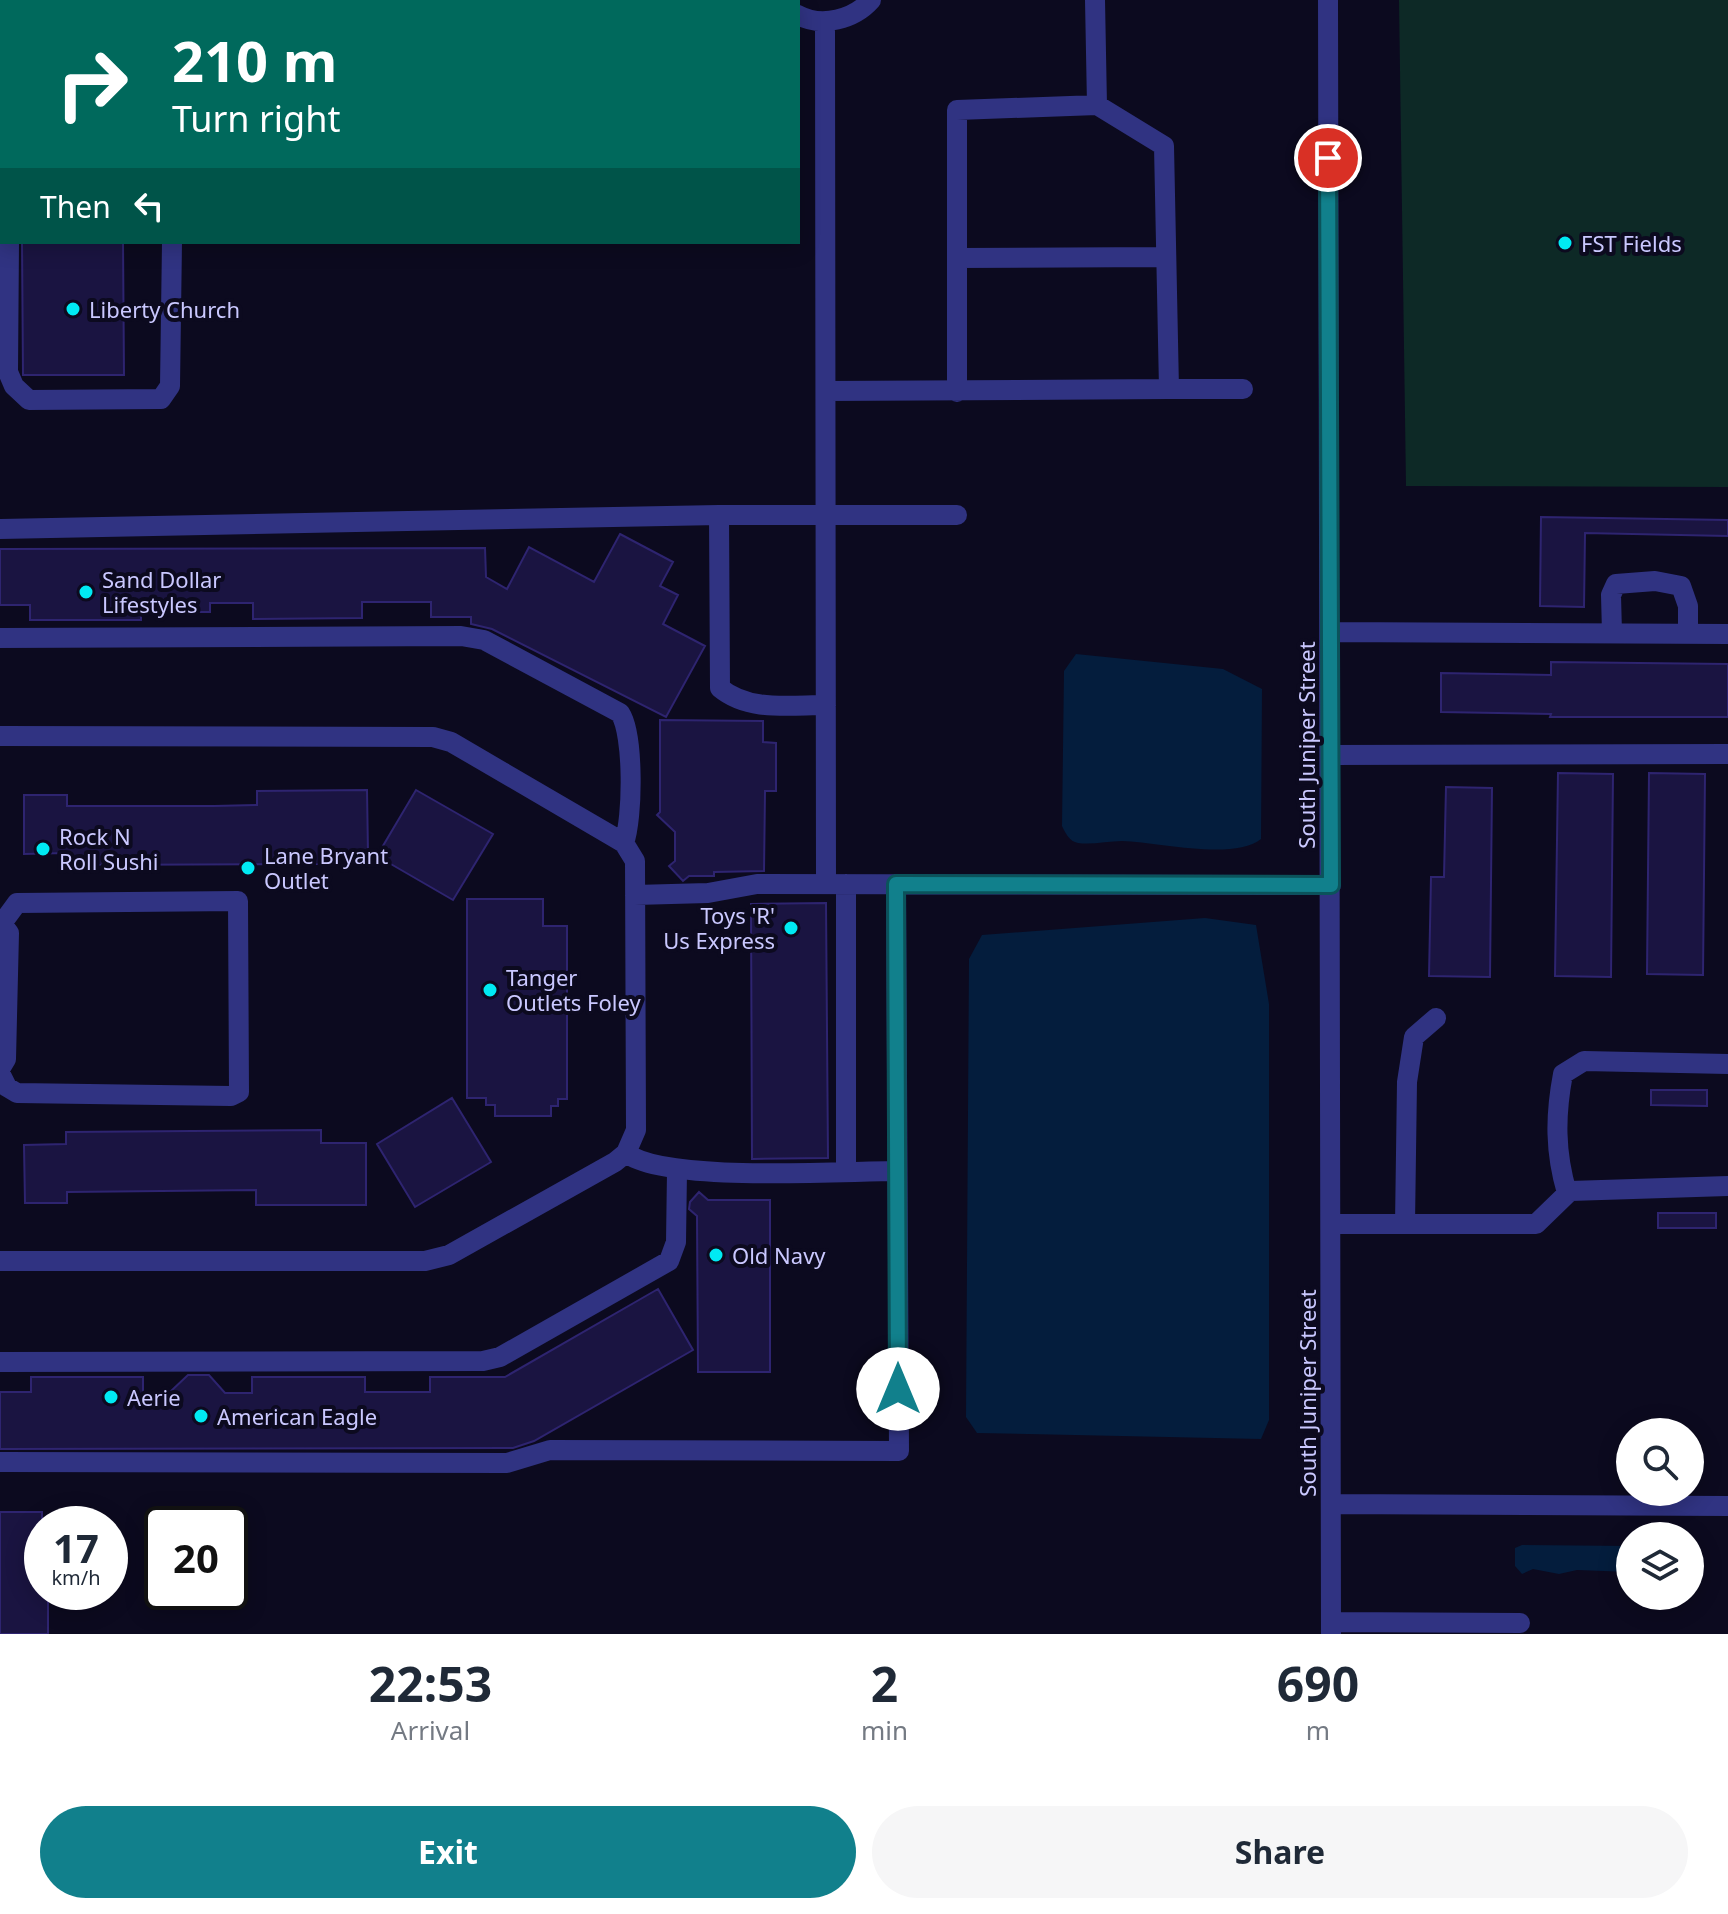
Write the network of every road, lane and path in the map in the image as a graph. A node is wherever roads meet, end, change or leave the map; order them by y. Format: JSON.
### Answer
{"nodes":[{"id":1,"x":871,"y":0,"type":"edge"},
{"id":2,"x":1095,"y":0,"type":"edge"},
{"id":3,"x":1328,"y":0,"type":"edge"},
{"id":4,"x":800,"y":16,"type":"edge"},
{"id":5,"x":825,"y":22,"type":"junction"},
{"id":6,"x":1097,"y":105,"type":"junction"},
{"id":7,"x":9,"y":244,"type":"edge"},
{"id":8,"x":172,"y":244,"type":"edge"},
{"id":9,"x":1166,"y":257,"type":"junction"},
{"id":10,"x":958,"y":258,"type":"junction"},
{"id":11,"x":1169,"y":389,"type":"junction"},
{"id":12,"x":1243,"y":389,"type":"dead end"},
{"id":13,"x":826,"y":391,"type":"junction"},
{"id":14,"x":957,"y":392,"type":"junction"},
{"id":15,"x":826,"y":513,"type":"junction"},
{"id":16,"x":719,"y":515,"type":"junction"},
{"id":17,"x":957,"y":515,"type":"dead end"},
{"id":18,"x":0,"y":529,"type":"edge"},
{"id":19,"x":1330,"y":632,"type":"junction"},
{"id":20,"x":1612,"y":633,"type":"junction"},
{"id":21,"x":1688,"y":634,"type":"junction"},
{"id":22,"x":1728,"y":634,"type":"edge"},
{"id":23,"x":0,"y":638,"type":"edge"},
{"id":24,"x":826,"y":705,"type":"junction"},
{"id":25,"x":0,"y":736,"type":"edge"},
{"id":26,"x":1728,"y":754,"type":"edge"},
{"id":27,"x":1330,"y":755,"type":"junction"},
{"id":28,"x":624,"y":843,"type":"junction"},
{"id":29,"x":836,"y":884,"type":"junction"},
{"id":30,"x":896,"y":884,"type":"junction"},
{"id":31,"x":1331,"y":885,"type":"junction"},
{"id":32,"x":635,"y":895,"type":"junction"},
{"id":33,"x":2,"y":922,"type":"edge"},
{"id":34,"x":1436,"y":1018,"type":"dead end"},
{"id":35,"x":1728,"y":1064,"type":"edge"},
{"id":36,"x":0,"y":1071,"type":"edge"},
{"id":37,"x":626,"y":1153,"type":"junction"},
{"id":38,"x":677,"y":1171,"type":"junction"},
{"id":39,"x":846,"y":1171,"type":"junction"},
{"id":40,"x":897,"y":1171,"type":"junction"},
{"id":41,"x":1728,"y":1186,"type":"edge"},
{"id":42,"x":1567,"y":1193,"type":"junction"},
{"id":43,"x":1331,"y":1224,"type":"junction"},
{"id":44,"x":1405,"y":1224,"type":"junction"},
{"id":45,"x":0,"y":1261,"type":"edge"},
{"id":46,"x":0,"y":1362,"type":"edge"},
{"id":47,"x":0,"y":1462,"type":"edge"},
{"id":48,"x":1331,"y":1504,"type":"junction"},
{"id":49,"x":1728,"y":1506,"type":"edge"},
{"id":50,"x":1520,"y":1623,"type":"dead end"},
{"id":51,"x":1331,"y":1628,"type":"edge"}],
"edges":[{"from":1,"to":5,"type":"street"},
{"from":2,"to":6,"type":"street"},
{"from":3,"to":19,"type":"street","name":"South Juniper Street"},
{"from":4,"to":5,"type":"street"},
{"from":5,"to":13,"type":"street"},
{"from":6,"to":9,"type":"street"},
{"from":6,"to":10,"type":"street"},
{"from":7,"to":8,"type":"street"},
{"from":9,"to":10,"type":"street"},
{"from":9,"to":11,"type":"street"},
{"from":10,"to":14,"type":"street"},
{"from":11,"to":12,"type":"street"},
{"from":11,"to":14,"type":"street"},
{"from":13,"to":14,"type":"street"},
{"from":13,"to":15,"type":"street"},
{"from":15,"to":16,"type":"street"},
{"from":15,"to":17,"type":"street"},
{"from":15,"to":24,"type":"street"},
{"from":16,"to":18,"type":"street"},
{"from":16,"to":24,"type":"street"},
{"from":19,"to":20,"type":"street"},
{"from":19,"to":27,"type":"street","name":"South Juniper Street"},
{"from":20,"to":21,"type":"street"},
{"from":20,"to":21,"type":"street"},
{"from":21,"to":22,"type":"street"},
{"from":23,"to":28,"type":"street"},
{"from":24,"to":29,"type":"street"},
{"from":25,"to":28,"type":"street"},
{"from":26,"to":27,"type":"street"},
{"from":27,"to":31,"type":"street","name":"South Juniper Street"},
{"from":28,"to":32,"type":"street"},
{"from":29,"to":30,"type":"street"},
{"from":29,"to":32,"type":"street"},
{"from":29,"to":39,"type":"street"},
{"from":30,"to":31,"type":"street"},
{"from":30,"to":40,"type":"street"},
{"from":31,"to":43,"type":"street","name":"South Juniper Street"},
{"from":32,"to":37,"type":"street"},
{"from":33,"to":36,"type":"street"},
{"from":33,"to":36,"type":"street"},
{"from":34,"to":44,"type":"street"},
{"from":35,"to":42,"type":"street"},
{"from":37,"to":38,"type":"street"},
{"from":37,"to":45,"type":"street"},
{"from":38,"to":39,"type":"street"},
{"from":38,"to":46,"type":"street"},
{"from":39,"to":40,"type":"street"},
{"from":40,"to":47,"type":"street"},
{"from":41,"to":42,"type":"street"},
{"from":42,"to":44,"type":"street"},
{"from":43,"to":44,"type":"street"},
{"from":43,"to":48,"type":"street","name":"South Juniper Street"},
{"from":48,"to":49,"type":"street"},
{"from":48,"to":51,"type":"street","name":"South Juniper Street"},
{"from":50,"to":51,"type":"street"}]}
